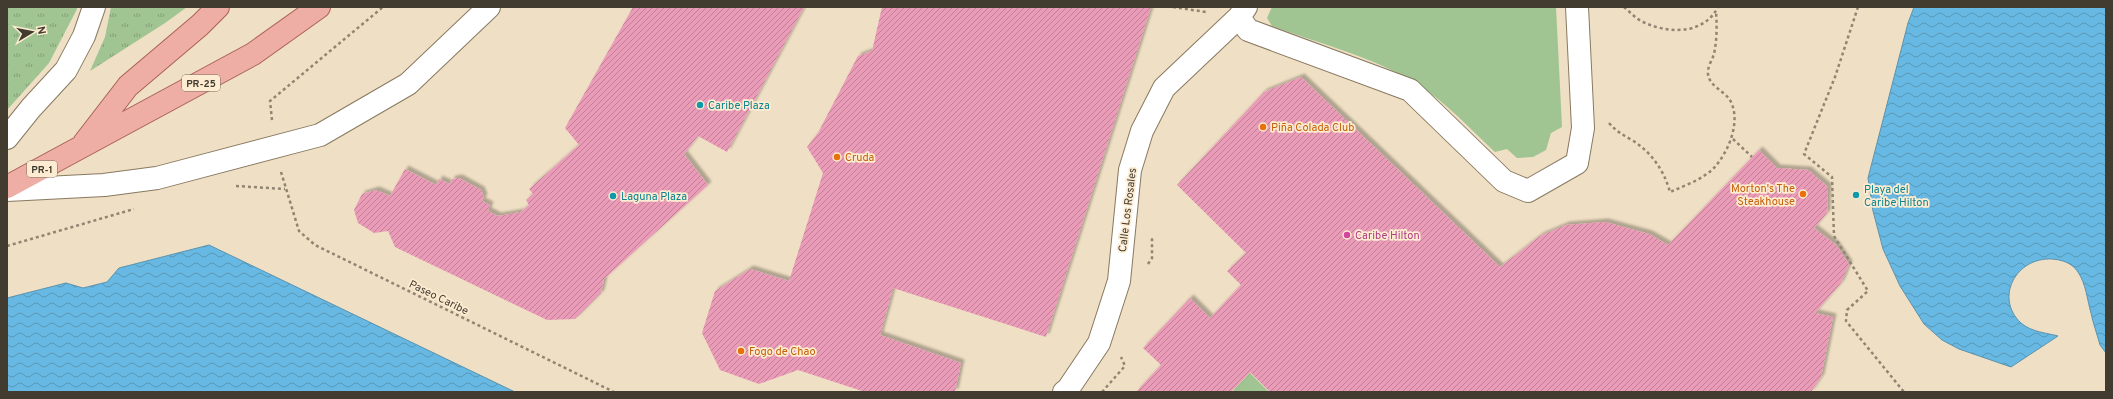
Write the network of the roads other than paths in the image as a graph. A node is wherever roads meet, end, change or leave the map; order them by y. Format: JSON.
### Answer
{"nodes":[{"id":1,"x":94,"y":7,"type":"edge"},
{"id":2,"x":218,"y":7,"type":"edge"},
{"id":3,"x":319,"y":7,"type":"edge"},
{"id":4,"x":489,"y":7,"type":"edge"},
{"id":5,"x":1577,"y":7,"type":"edge"},
{"id":6,"x":1242,"y":12,"type":"edge"},
{"id":7,"x":7,"y":138,"type":"edge"},
{"id":8,"x":78,"y":150,"type":"junction"},
{"id":9,"x":7,"y":189,"type":"edge"},
{"id":10,"x":1064,"y":392,"type":"edge"}],
"edges":[{"from":1,"to":7,"type":"street"},
{"from":2,"to":8,"type":"main road","number":"PR-1"},
{"from":3,"to":8,"type":"main road","number":"PR-25"},
{"from":4,"to":9,"type":"street"},
{"from":5,"to":6,"type":"street"},
{"from":6,"to":10,"type":"street","name":"Calle Los Rosales"},
{"from":8,"to":9,"type":"main road","number":"PR-1"}]}
